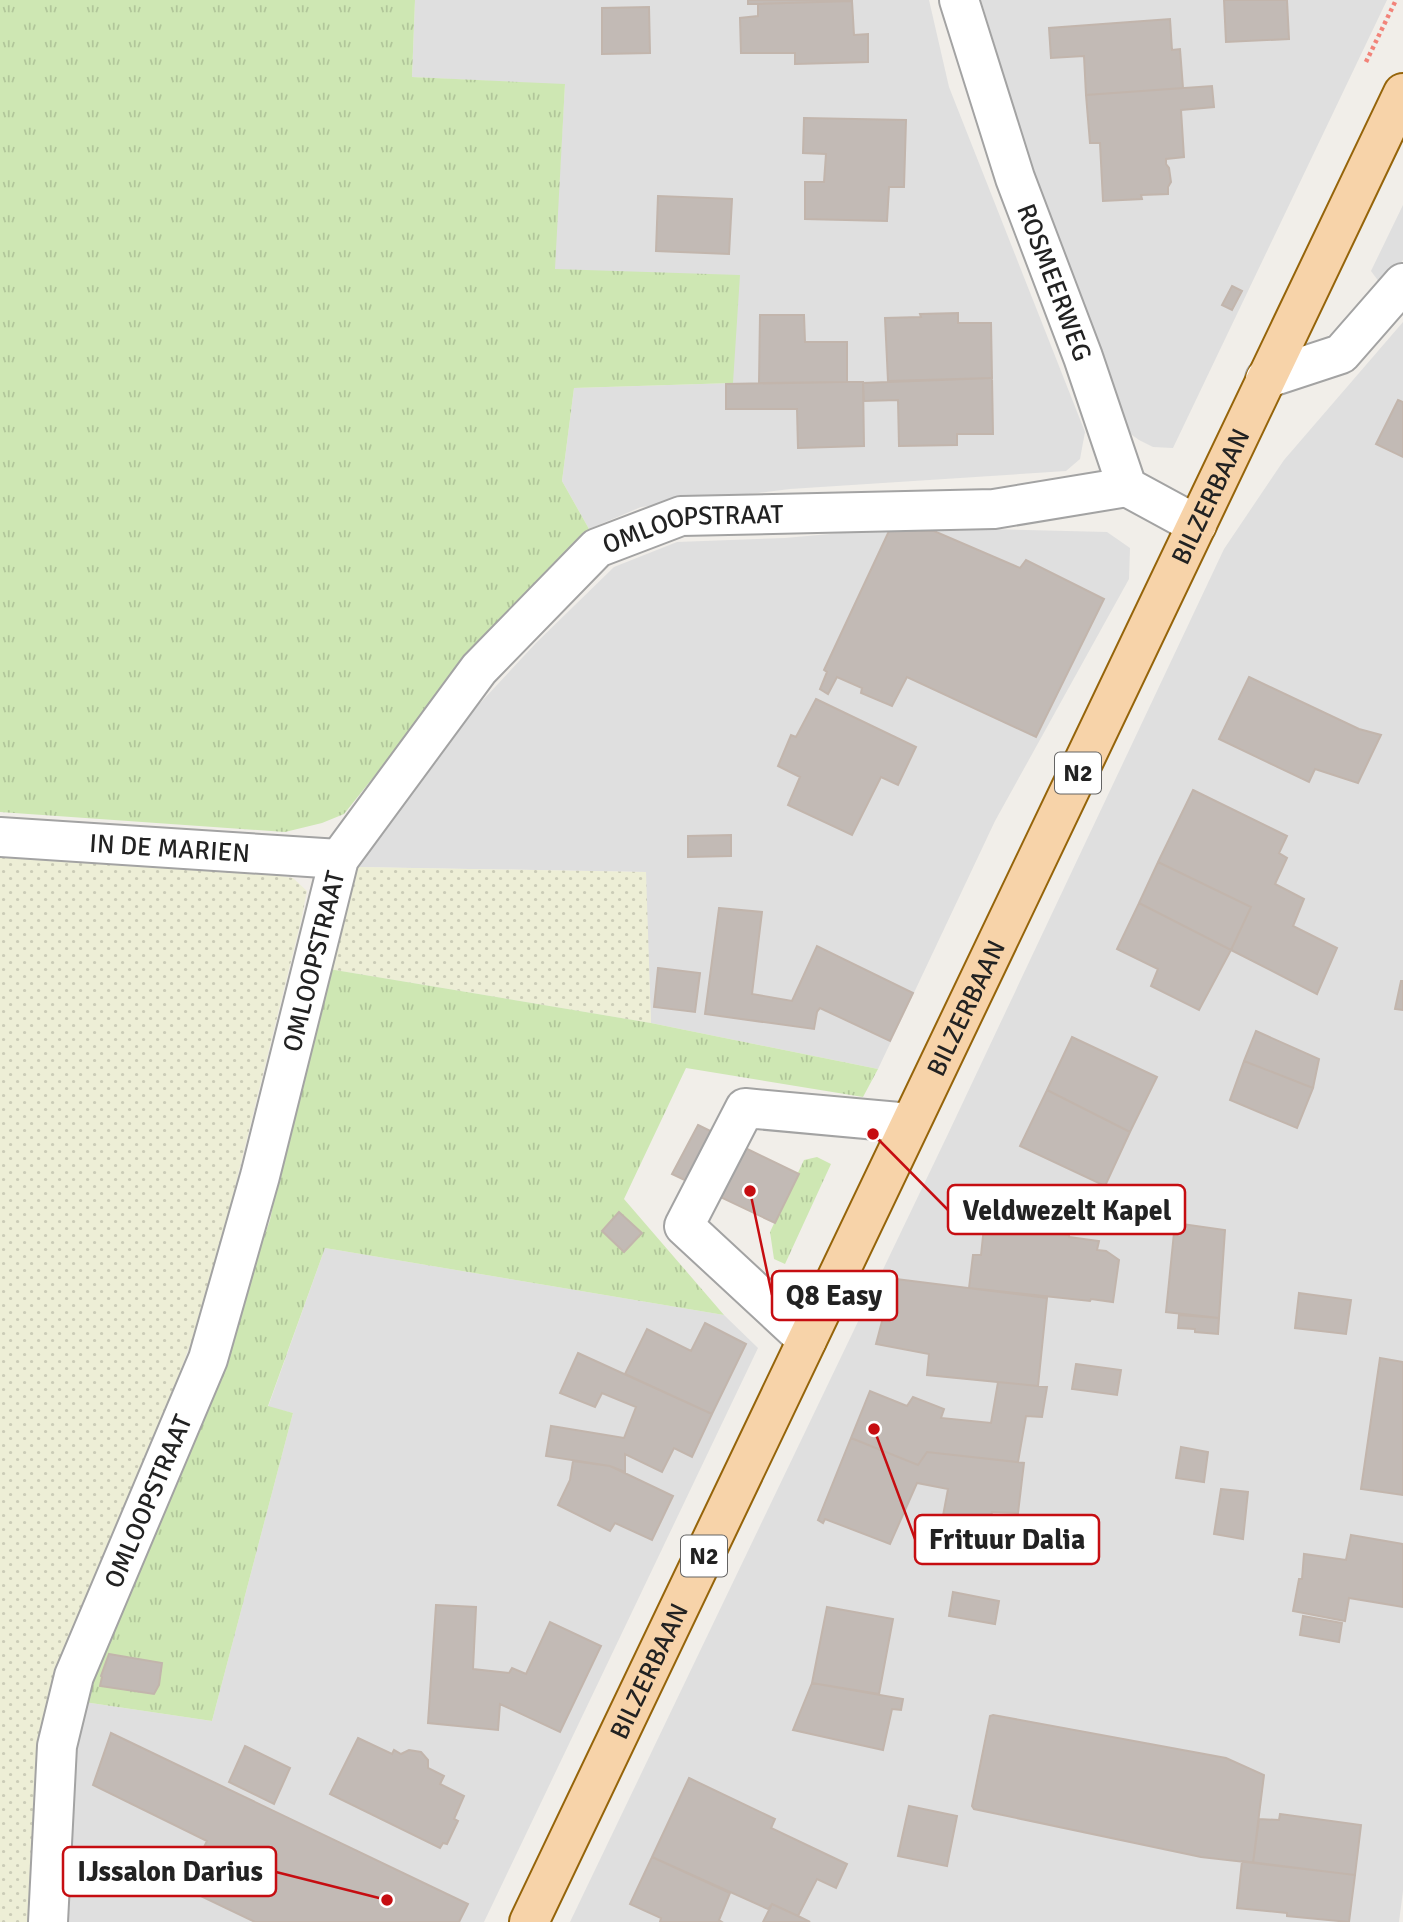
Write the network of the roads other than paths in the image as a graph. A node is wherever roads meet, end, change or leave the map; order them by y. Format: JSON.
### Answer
{"nodes":[{"id":1,"x":959,"y":0,"type":"edge"},
{"id":2,"x":1403,"y":93,"type":"edge"},
{"id":3,"x":1403,"y":283,"type":"edge"},
{"id":4,"x":1265,"y":379,"type":"junction"},
{"id":5,"x":1127,"y":487,"type":"junction"},
{"id":6,"x":1197,"y":524,"type":"junction"},
{"id":7,"x":0,"y":837,"type":"edge"},
{"id":8,"x":339,"y":859,"type":"junction"},
{"id":9,"x":910,"y":1122,"type":"junction"},
{"id":10,"x":807,"y":1340,"type":"junction"},
{"id":11,"x":48,"y":1922,"type":"edge"},
{"id":12,"x":529,"y":1922,"type":"edge"}],
"edges":[{"from":1,"to":5,"type":"street","name":"ROSMEERWEG"},
{"from":2,"to":4,"type":"main road","name":"BILZERBAAN","number":"N2"},
{"from":3,"to":4,"type":"street"},
{"from":4,"to":6,"type":"main road","name":"BILZERBAAN","number":"N2"},
{"from":5,"to":6,"type":"street"},
{"from":5,"to":8,"type":"street","name":"OMLOOPSTRAAT"},
{"from":6,"to":9,"type":"main road","name":"BILZERBAAN","number":"N2"},
{"from":7,"to":8,"type":"street","name":"IN DE MARIEN"},
{"from":8,"to":11,"type":"street","name":"OMLOOPSTRAAT"},
{"from":9,"to":10,"type":"main road","name":"BILZERBAAN","number":"N2"},
{"from":9,"to":10,"type":"street"},
{"from":10,"to":12,"type":"main road","name":"BILZERBAAN","number":"N2"}]}
